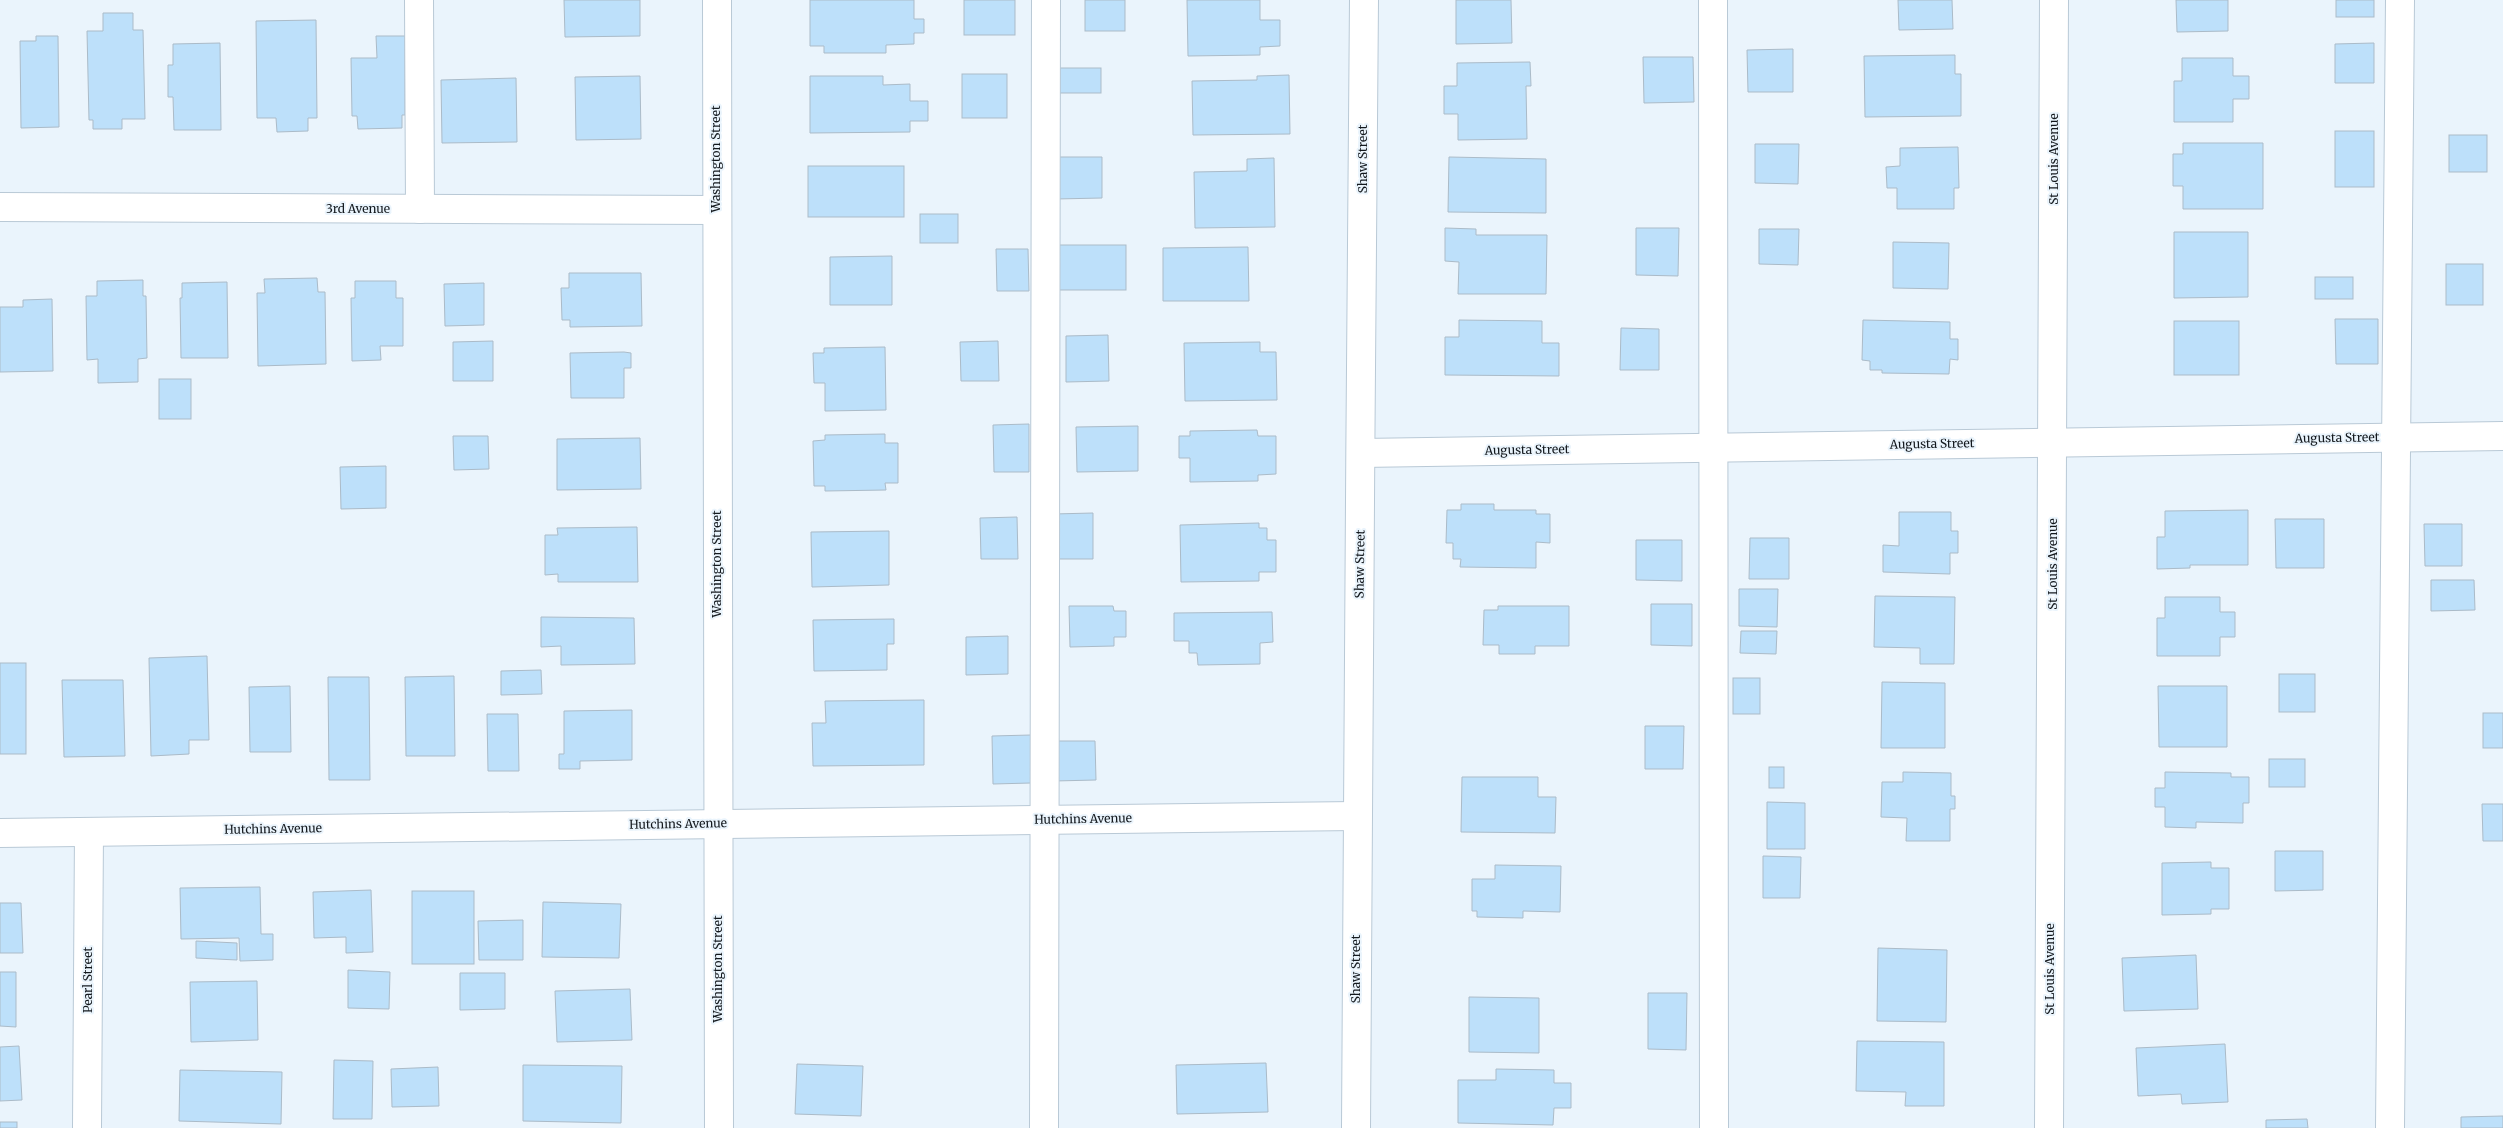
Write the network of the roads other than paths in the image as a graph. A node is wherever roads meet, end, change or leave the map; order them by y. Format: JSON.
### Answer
{"nodes":[{"id":1,"x":419,"y":0,"type":"edge"},
{"id":2,"x":717,"y":0,"type":"edge"},
{"id":3,"x":1046,"y":0,"type":"edge"},
{"id":4,"x":1364,"y":0,"type":"edge"},
{"id":5,"x":1713,"y":0,"type":"edge"},
{"id":6,"x":2054,"y":0,"type":"edge"},
{"id":7,"x":2400,"y":0,"type":"edge"},
{"id":8,"x":0,"y":207,"type":"edge"},
{"id":9,"x":420,"y":209,"type":"junction"},
{"id":10,"x":716,"y":210,"type":"junction"},
{"id":11,"x":2503,"y":436,"type":"edge"},
{"id":12,"x":2396,"y":438,"type":"junction"},
{"id":13,"x":2054,"y":443,"type":"junction"},
{"id":14,"x":1714,"y":447,"type":"junction"},
{"id":15,"x":1362,"y":453,"type":"junction"},
{"id":16,"x":1356,"y":816,"type":"junction"},
{"id":17,"x":1046,"y":820,"type":"junction"},
{"id":18,"x":717,"y":823,"type":"junction"},
{"id":19,"x":89,"y":832,"type":"junction"},
{"id":20,"x":0,"y":833,"type":"edge"},
{"id":21,"x":87,"y":1128,"type":"edge"},
{"id":22,"x":719,"y":1128,"type":"edge"},
{"id":23,"x":1044,"y":1128,"type":"edge"},
{"id":24,"x":1356,"y":1128,"type":"edge"},
{"id":25,"x":1714,"y":1128,"type":"edge"},
{"id":26,"x":2049,"y":1128,"type":"edge"},
{"id":27,"x":2390,"y":1128,"type":"edge"}],
"edges":[{"from":1,"to":9,"type":"street"},
{"from":2,"to":10,"type":"street","name":"Washington Street"},
{"from":3,"to":17,"type":"street"},
{"from":4,"to":15,"type":"street","name":"Shaw Street"},
{"from":5,"to":14,"type":"street"},
{"from":6,"to":13,"type":"street","name":"St Louis Avenue"},
{"from":7,"to":12,"type":"street"},
{"from":8,"to":9,"type":"street","name":"3rd Avenue"},
{"from":9,"to":10,"type":"street","name":"3rd Avenue"},
{"from":10,"to":18,"type":"street","name":"Washington Street"},
{"from":11,"to":12,"type":"street","name":"Augusta Street"},
{"from":12,"to":13,"type":"street","name":"Augusta Street"},
{"from":12,"to":27,"type":"street"},
{"from":13,"to":14,"type":"street","name":"Augusta Street"},
{"from":13,"to":26,"type":"street","name":"St Louis Avenue"},
{"from":14,"to":15,"type":"street","name":"Augusta Street"},
{"from":14,"to":25,"type":"street"},
{"from":15,"to":16,"type":"street","name":"Shaw Street"},
{"from":16,"to":17,"type":"street","name":"Hutchins Avenue"},
{"from":16,"to":24,"type":"street","name":"Shaw Street"},
{"from":17,"to":18,"type":"street","name":"Hutchins Avenue"},
{"from":17,"to":23,"type":"street"},
{"from":18,"to":19,"type":"street","name":"Hutchins Avenue"},
{"from":18,"to":22,"type":"street","name":"Washington Street"},
{"from":19,"to":20,"type":"street","name":"Hutchins Avenue"},
{"from":19,"to":21,"type":"street","name":"Pearl Street"}]}
